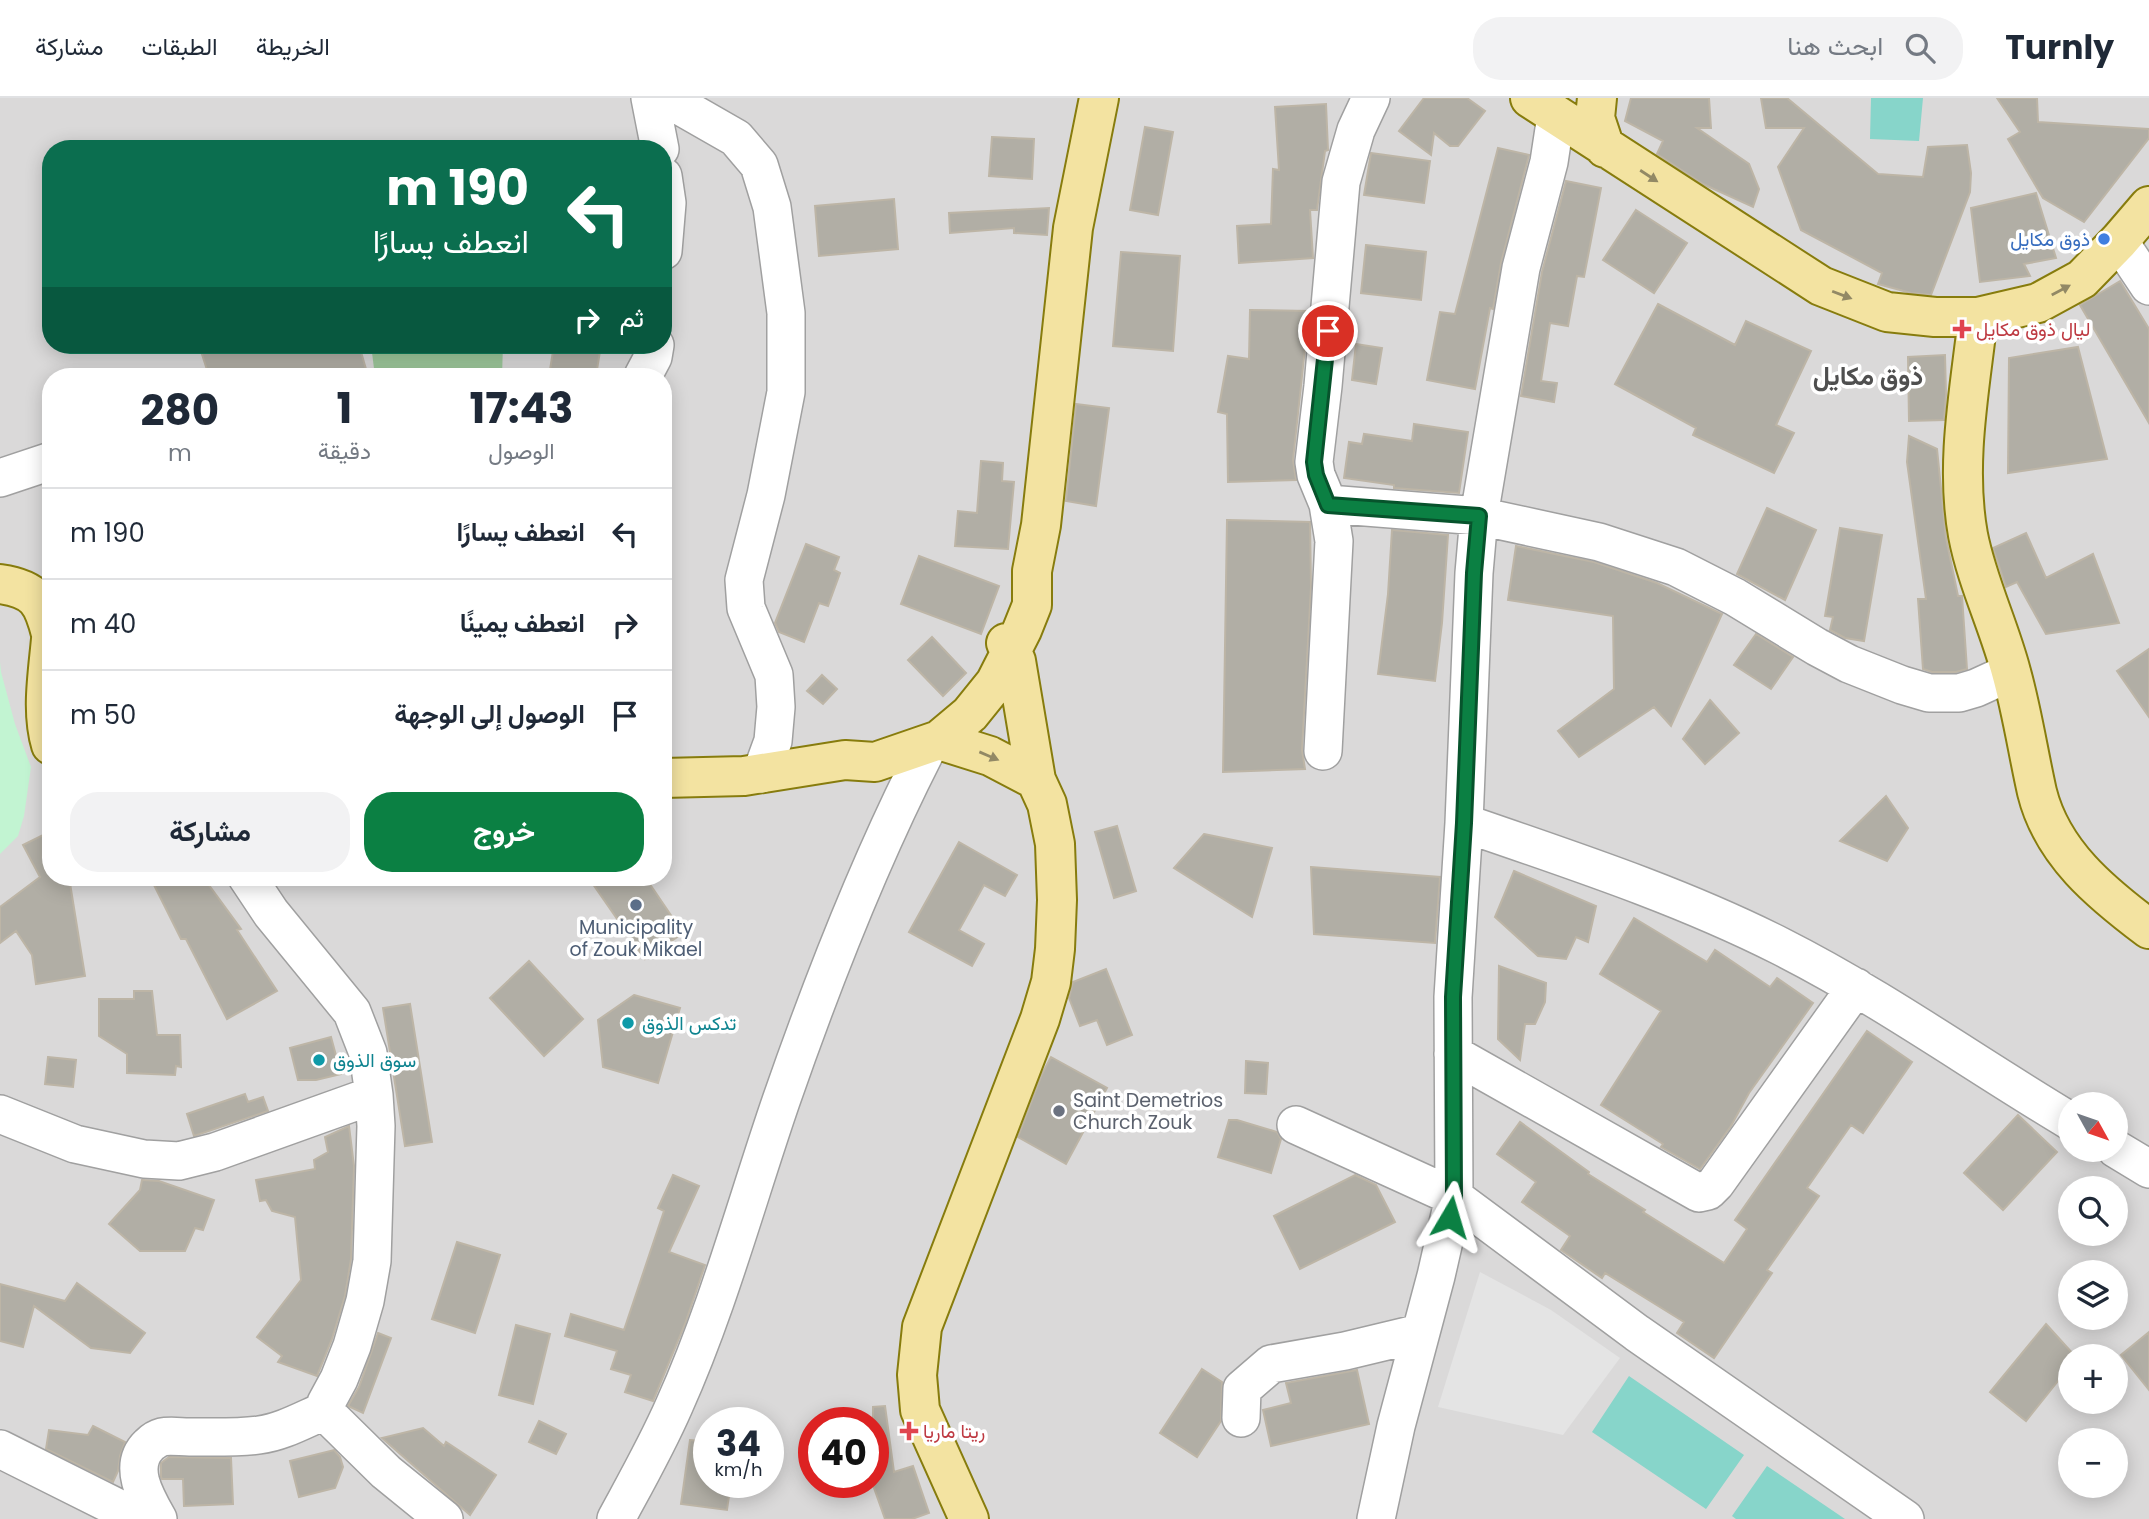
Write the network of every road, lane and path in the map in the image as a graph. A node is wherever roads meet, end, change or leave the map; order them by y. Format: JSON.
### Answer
{"nodes":[{"id":1,"x":650,"y":98,"type":"edge"},
{"id":2,"x":666,"y":98,"type":"edge"},
{"id":3,"x":1099,"y":98,"type":"edge"},
{"id":4,"x":1371,"y":98,"type":"edge"},
{"id":5,"x":1597,"y":98,"type":"edge"},
{"id":6,"x":1543,"y":107,"type":"edge"},
{"id":7,"x":658,"y":140,"type":"edge"},
{"id":8,"x":1605,"y":148,"type":"junction"},
{"id":9,"x":2149,"y":206,"type":"edge"},
{"id":10,"x":2119,"y":241,"type":"junction"},
{"id":11,"x":2149,"y":286,"type":"edge"},
{"id":12,"x":1978,"y":317,"type":"junction"},
{"id":13,"x":42,"y":464,"type":"edge"},
{"id":14,"x":0,"y":478,"type":"edge"},
{"id":15,"x":1328,"y":505,"type":"junction"},
{"id":16,"x":1479,"y":516,"type":"junction"},
{"id":17,"x":0,"y":584,"type":"edge"},
{"id":18,"x":42,"y":598,"type":"edge"},
{"id":19,"x":1010,"y":633,"type":"junction"},
{"id":20,"x":2011,"y":672,"type":"junction"},
{"id":21,"x":934,"y":743,"type":"junction"},
{"id":22,"x":1323,"y":751,"type":"dead end"},
{"id":23,"x":863,"y":756,"type":"junction"},
{"id":24,"x":761,"y":774,"type":"junction"},
{"id":25,"x":672,"y":778,"type":"edge"},
{"id":26,"x":1042,"y":792,"type":"junction"},
{"id":27,"x":897,"y":808,"type":"junction"},
{"id":28,"x":1464,"y":823,"type":"junction"},
{"id":29,"x":253,"y":886,"type":"edge"},
{"id":30,"x":2149,"y":929,"type":"edge"},
{"id":31,"x":1856,"y":986,"type":"junction"},
{"id":32,"x":1453,"y":1054,"type":"junction"},
{"id":33,"x":374,"y":1095,"type":"junction"},
{"id":34,"x":2058,"y":1113,"type":"edge"},
{"id":35,"x":0,"y":1114,"type":"edge"},
{"id":36,"x":1296,"y":1125,"type":"dead end"},
{"id":37,"x":2128,"y":1156,"type":"edge"},
{"id":38,"x":2149,"y":1169,"type":"edge"},
{"id":39,"x":1454,"y":1197,"type":"junction"},
{"id":40,"x":1420,"y":1333,"type":"junction"},
{"id":41,"x":324,"y":1411,"type":"junction"},
{"id":42,"x":1241,"y":1418,"type":"dead end"},
{"id":43,"x":0,"y":1449,"type":"edge"},
{"id":44,"x":140,"y":1519,"type":"edge"},
{"id":45,"x":158,"y":1519,"type":"edge"},
{"id":46,"x":444,"y":1519,"type":"edge"},
{"id":47,"x":616,"y":1519,"type":"edge"},
{"id":48,"x":969,"y":1519,"type":"edge"},
{"id":49,"x":1376,"y":1519,"type":"edge"},
{"id":50,"x":1905,"y":1519,"type":"edge"}],
"edges":[{"from":1,"to":7,"type":"street"},
{"from":2,"to":24,"type":"street"},
{"from":3,"to":19,"type":"main road"},
{"from":4,"to":15,"type":"street"},
{"from":5,"to":8,"type":"main road"},
{"from":6,"to":8,"type":"main road"},
{"from":6,"to":16,"type":"street"},
{"from":8,"to":12,"type":"main road","one_way":true},
{"from":9,"to":10,"type":"main road"},
{"from":10,"to":11,"type":"street"},
{"from":12,"to":10,"type":"main road","one_way":true},
{"from":12,"to":20,"type":"main road"},
{"from":13,"to":14,"type":"street"},
{"from":15,"to":16,"type":"street"},
{"from":15,"to":22,"type":"street"},
{"from":16,"to":20,"type":"street"},
{"from":16,"to":28,"type":"street"},
{"from":17,"to":18,"type":"main road"},
{"from":19,"to":21,"type":"main road"},
{"from":19,"to":23,"type":"main road"},
{"from":19,"to":26,"type":"main road"},
{"from":20,"to":30,"type":"main road"},
{"from":21,"to":23,"type":"main road"},
{"from":21,"to":26,"type":"main road","one_way":true},
{"from":21,"to":27,"type":"street"},
{"from":23,"to":24,"type":"main road"},
{"from":23,"to":27,"type":"street"},
{"from":24,"to":25,"type":"main road"},
{"from":26,"to":48,"type":"main road"},
{"from":27,"to":47,"type":"street"},
{"from":28,"to":31,"type":"street"},
{"from":28,"to":32,"type":"street"},
{"from":29,"to":33,"type":"street"},
{"from":31,"to":32,"type":"street"},
{"from":31,"to":34,"type":"street"},
{"from":32,"to":39,"type":"street"},
{"from":33,"to":35,"type":"street"},
{"from":33,"to":41,"type":"street"},
{"from":36,"to":39,"type":"street"},
{"from":37,"to":38,"type":"street"},
{"from":39,"to":40,"type":"street"},
{"from":39,"to":50,"type":"street"},
{"from":40,"to":42,"type":"street"},
{"from":40,"to":49,"type":"street"},
{"from":41,"to":45,"type":"street"},
{"from":41,"to":46,"type":"street"},
{"from":43,"to":44,"type":"street"}]}
